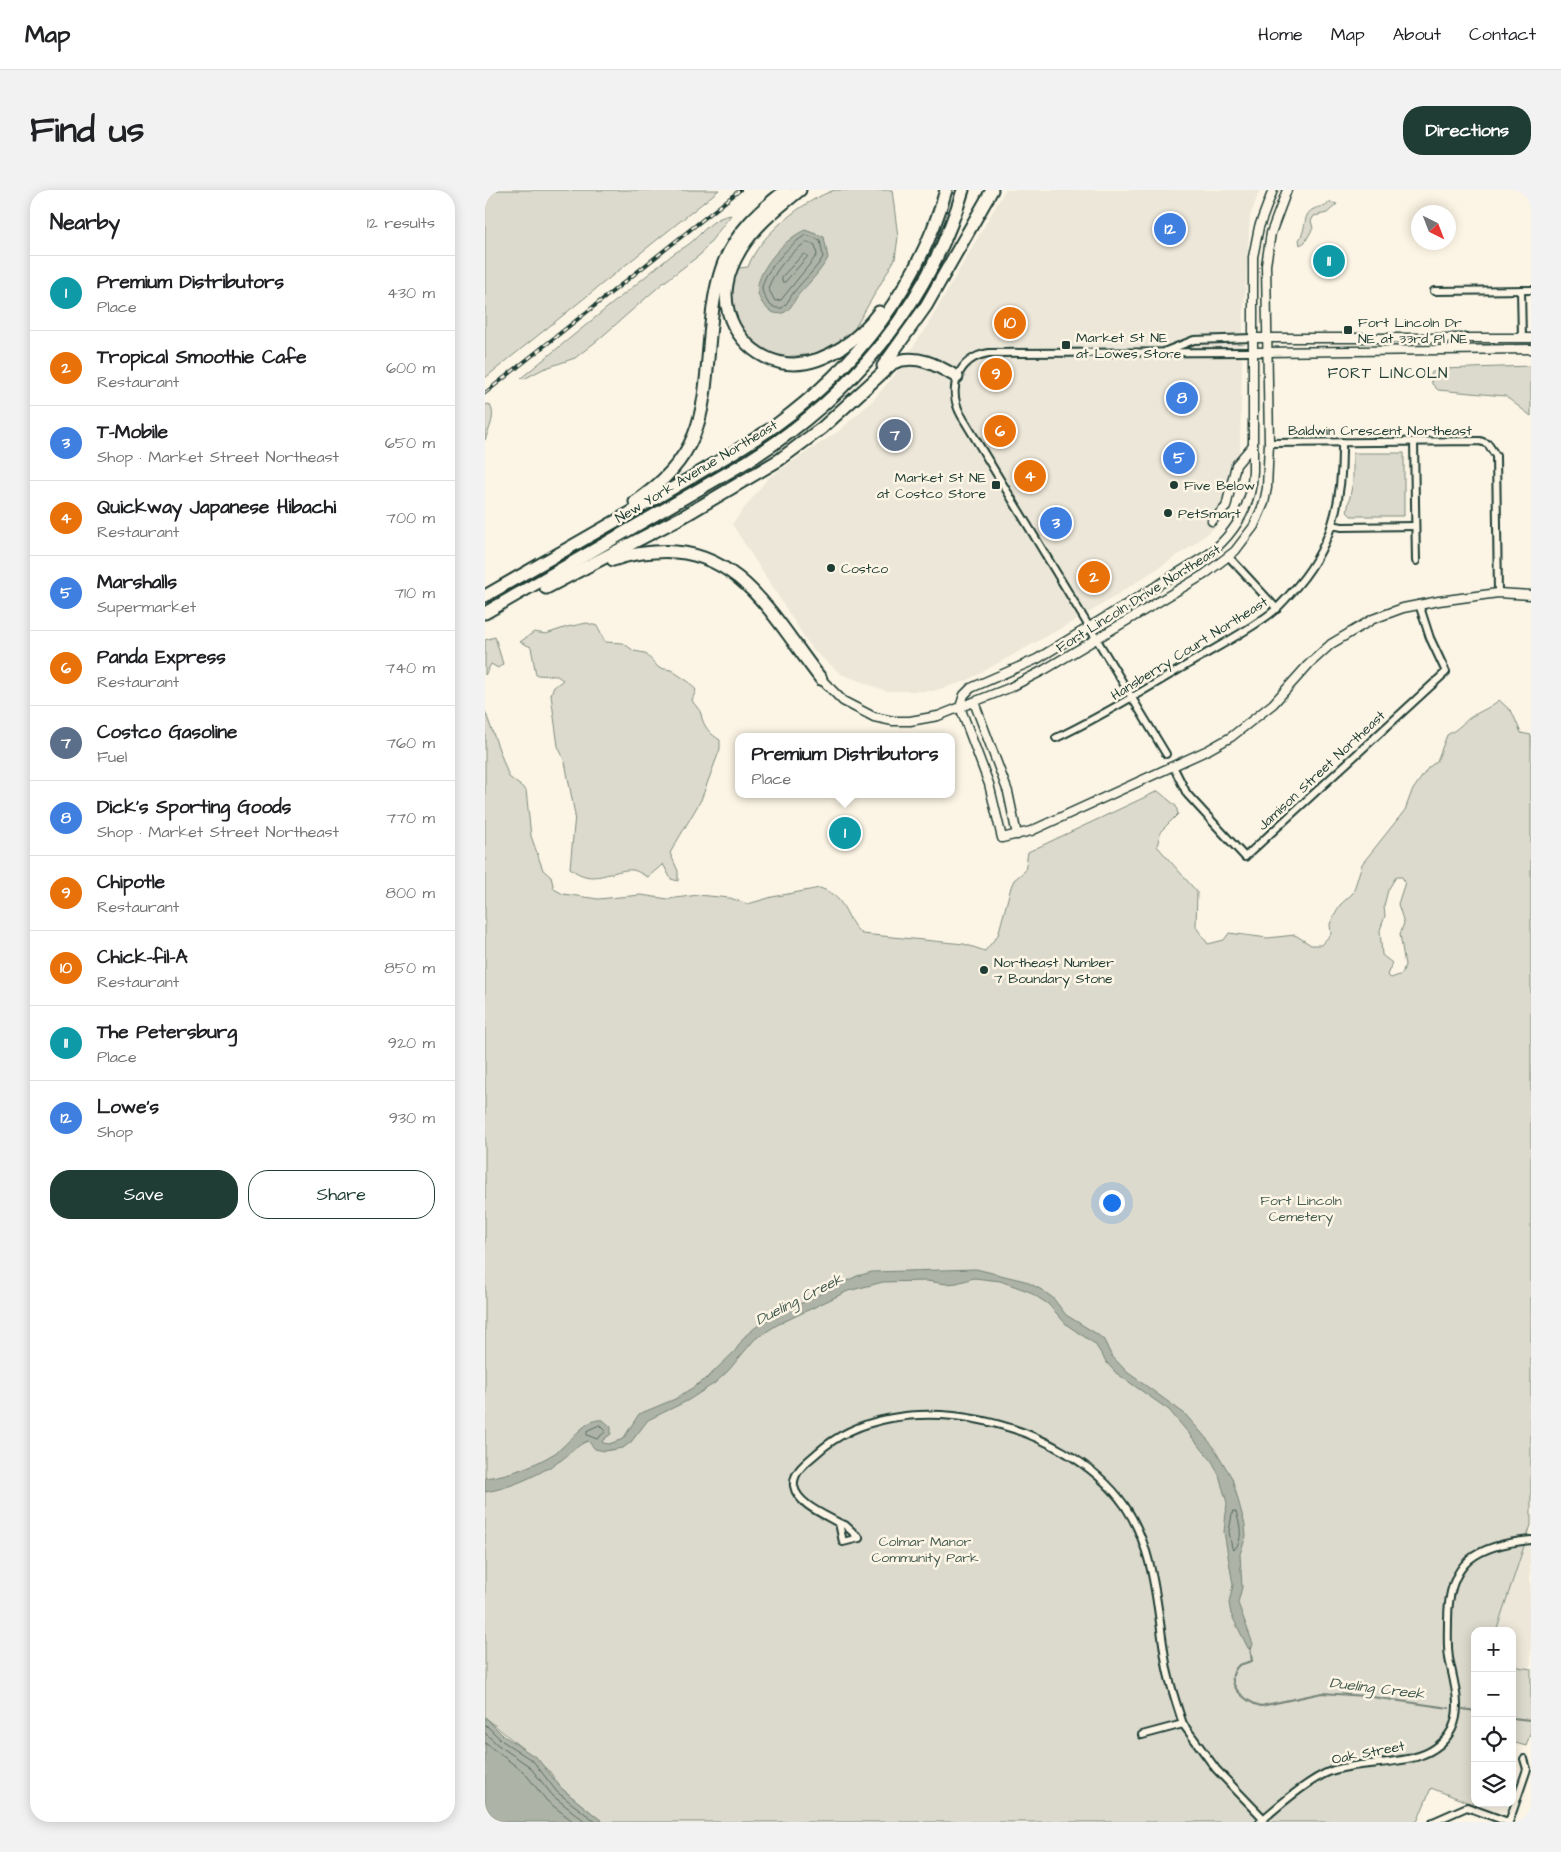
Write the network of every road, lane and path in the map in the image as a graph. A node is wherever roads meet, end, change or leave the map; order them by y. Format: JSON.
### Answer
{"nodes":[{"id":1,"x":786,"y":190,"type":"edge"},
{"id":2,"x":801,"y":190,"type":"edge"},
{"id":3,"x":946,"y":190,"type":"edge"},
{"id":4,"x":963,"y":190,"type":"edge"},
{"id":5,"x":992,"y":190,"type":"edge"},
{"id":6,"x":1273,"y":190,"type":"edge"},
{"id":7,"x":1287,"y":190,"type":"edge"},
{"id":8,"x":934,"y":228,"type":"junction"},
{"id":9,"x":1521,"y":290,"type":"junction"},
{"id":10,"x":1531,"y":290,"type":"edge"},
{"id":11,"x":1434,"y":291,"type":"dead end"},
{"id":12,"x":1253,"y":338,"type":"junction"},
{"id":13,"x":1267,"y":338,"type":"junction"},
{"id":14,"x":1522,"y":338,"type":"junction"},
{"id":15,"x":1531,"y":338,"type":"edge"},
{"id":16,"x":1369,"y":339,"type":"junction"},
{"id":17,"x":1531,"y":349,"type":"edge"},
{"id":18,"x":1369,"y":350,"type":"junction"},
{"id":19,"x":1166,"y":351,"type":"junction"},
{"id":20,"x":1253,"y":352,"type":"junction"},
{"id":21,"x":1267,"y":352,"type":"junction"},
{"id":22,"x":957,"y":377,"type":"junction"},
{"id":23,"x":873,"y":380,"type":"junction"},
{"id":24,"x":1342,"y":442,"type":"junction"},
{"id":25,"x":1414,"y":442,"type":"junction"},
{"id":26,"x":1269,"y":443,"type":"junction"},
{"id":27,"x":1253,"y":445,"type":"junction"},
{"id":28,"x":1213,"y":521,"type":"dead end"},
{"id":29,"x":1332,"y":525,"type":"junction"},
{"id":30,"x":1415,"y":526,"type":"junction"},
{"id":31,"x":1229,"y":557,"type":"junction"},
{"id":32,"x":550,"y":559,"type":"junction"},
{"id":33,"x":1416,"y":561,"type":"dead end"},
{"id":34,"x":546,"y":588,"type":"junction"},
{"id":35,"x":1498,"y":593,"type":"junction"},
{"id":36,"x":1531,"y":595,"type":"edge"},
{"id":37,"x":485,"y":596,"type":"edge"},
{"id":38,"x":1419,"y":604,"type":"junction"},
{"id":39,"x":1277,"y":609,"type":"junction"},
{"id":40,"x":485,"y":614,"type":"edge"},
{"id":41,"x":1089,"y":626,"type":"junction"},
{"id":42,"x":1097,"y":639,"type":"junction"},
{"id":43,"x":821,"y":679,"type":"joint"},
{"id":44,"x":1132,"y":698,"type":"junction"},
{"id":45,"x":974,"y":702,"type":"junction"},
{"id":46,"x":960,"y":707,"type":"junction"},
{"id":47,"x":1056,"y":738,"type":"dead end"},
{"id":48,"x":1166,"y":754,"type":"dead end"},
{"id":49,"x":1173,"y":766,"type":"junction"},
{"id":50,"x":1017,"y":835,"type":"junction"},
{"id":51,"x":839,"y":1523,"type":"dead end"},
{"id":52,"x":1531,"y":1540,"type":"edge"},
{"id":53,"x":1183,"y":1724,"type":"junction"},
{"id":54,"x":1142,"y":1735,"type":"dead end"},
{"id":55,"x":1524,"y":1759,"type":"dead end"},
{"id":56,"x":1262,"y":1821,"type":"edge"},
{"id":57,"x":1433,"y":1822,"type":"edge"},
{"id":58,"x":1508,"y":1822,"type":"edge"}],
"edges":[{"from":1,"to":32,"type":"highway"},
{"from":2,"to":8,"type":"highway"},
{"from":3,"to":8,"type":"highway","name":"New York Avenue Northeast"},
{"from":4,"to":40,"type":"highway","name":"New York Avenue Northeast"},
{"from":5,"to":23,"type":"highway"},
{"from":6,"to":12,"type":"street","name":"Fort Lincoln Drive Northeast"},
{"from":7,"to":13,"type":"street","name":"Fort Lincoln Drive Northeast"},
{"from":8,"to":32,"type":"highway","name":"New York Avenue Northeast"},
{"from":9,"to":10,"type":"street"},
{"from":9,"to":11,"type":"street"},
{"from":9,"to":14,"type":"street"},
{"from":12,"to":13,"type":"street"},
{"from":12,"to":19,"type":"street"},
{"from":12,"to":20,"type":"street","name":"Fort Lincoln Drive Northeast"},
{"from":13,"to":16,"type":"street"},
{"from":13,"to":21,"type":"street","name":"Fort Lincoln Drive Northeast"},
{"from":14,"to":15,"type":"street"},
{"from":14,"to":16,"type":"street"},
{"from":16,"to":18,"type":"street"},
{"from":17,"to":18,"type":"street"},
{"from":18,"to":21,"type":"street"},
{"from":19,"to":20,"type":"street"},
{"from":19,"to":22,"type":"street"},
{"from":20,"to":21,"type":"street"},
{"from":20,"to":27,"type":"street","name":"Fort Lincoln Drive Northeast"},
{"from":21,"to":26,"type":"street","name":"Fort Lincoln Drive Northeast"},
{"from":22,"to":23,"type":"highway"},
{"from":22,"to":41,"type":"street"},
{"from":23,"to":34,"type":"highway"},
{"from":24,"to":25,"type":"street","name":"Baldwin Crescent Northeast"},
{"from":24,"to":26,"type":"street","name":"Baldwin Crescent Northeast"},
{"from":24,"to":29,"type":"street","name":"Hansberry Court Northeast"},
{"from":25,"to":30,"type":"street"},
{"from":25,"to":35,"type":"street","name":"Baldwin Crescent Northeast"},
{"from":26,"to":31,"type":"street","name":"Fort Lincoln Drive Northeast"},
{"from":27,"to":28,"type":"street"},
{"from":27,"to":41,"type":"street","name":"Fort Lincoln Drive Northeast"},
{"from":29,"to":30,"type":"street"},
{"from":29,"to":39,"type":"street","name":"Hansberry Court Northeast"},
{"from":30,"to":33,"type":"street"},
{"from":31,"to":39,"type":"street"},
{"from":31,"to":42,"type":"street","name":"Fort Lincoln Drive Northeast"},
{"from":32,"to":37,"type":"highway","name":"New York Avenue Northeast"},
{"from":34,"to":40,"type":"highway"},
{"from":34,"to":43,"type":"highway"},
{"from":35,"to":36,"type":"street"},
{"from":35,"to":38,"type":"street"},
{"from":38,"to":49,"type":"street"},
{"from":38,"to":49,"type":"street","name":"Jamison Street Northeast"},
{"from":39,"to":44,"type":"street","name":"Hansberry Court Northeast"},
{"from":41,"to":42,"type":"street"},
{"from":41,"to":46,"type":"street","name":"Fort Lincoln Drive Northeast"},
{"from":42,"to":44,"type":"street"},
{"from":42,"to":45,"type":"street","name":"Fort Lincoln Drive Northeast"},
{"from":43,"to":46,"type":"street","name":"Fort Lincoln Drive Northeast"},
{"from":44,"to":47,"type":"street","name":"Hansberry Court Northeast"},
{"from":44,"to":48,"type":"street"},
{"from":45,"to":46,"type":"street","name":"Fort Lincoln Drive Northeast"},
{"from":45,"to":50,"type":"street"},
{"from":46,"to":50,"type":"street"},
{"from":49,"to":50,"type":"street"},
{"from":51,"to":53,"type":"street"},
{"from":52,"to":56,"type":"street","name":"Oak Street"},
{"from":53,"to":54,"type":"street"},
{"from":53,"to":56,"type":"street"},
{"from":55,"to":58,"type":"street"},
{"from":57,"to":58,"type":"street"}]}
